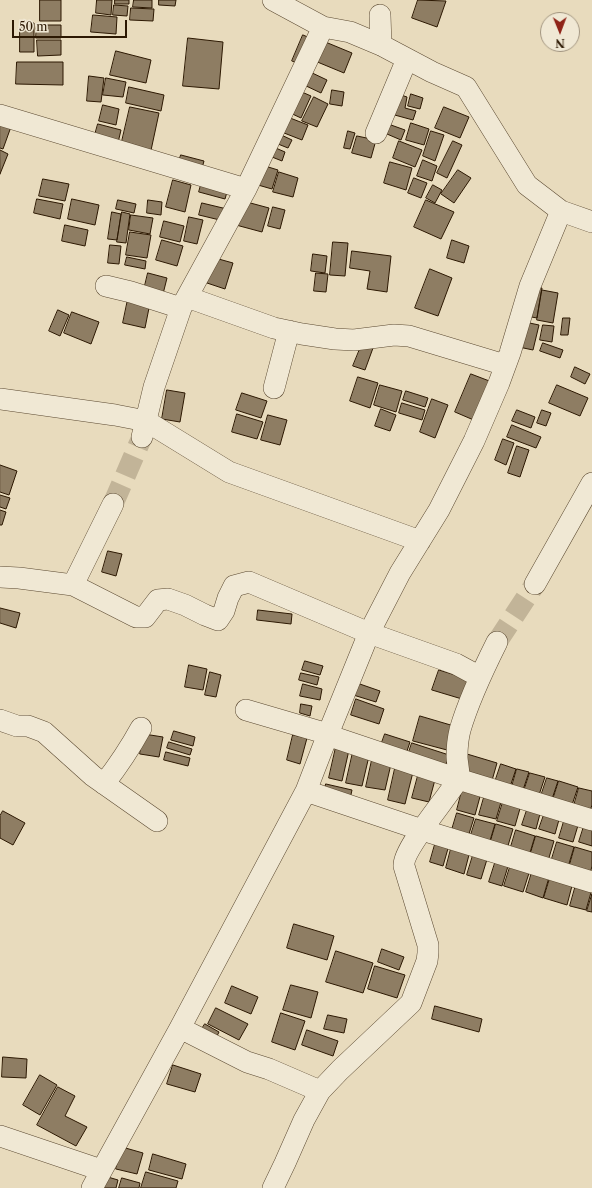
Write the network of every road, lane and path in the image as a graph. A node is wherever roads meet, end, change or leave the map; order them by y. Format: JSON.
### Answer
{"nodes":[{"id":1,"x":274,"y":0,"type":"edge"},
{"id":2,"x":380,"y":15,"type":"dead end"},
{"id":3,"x":323,"y":27,"type":"junction"},
{"id":4,"x":381,"y":45,"type":"junction"},
{"id":5,"x":406,"y":59,"type":"junction"},
{"id":6,"x":0,"y":115,"type":"edge"},
{"id":7,"x":376,"y":133,"type":"dead end"},
{"id":8,"x":246,"y":189,"type":"junction"},
{"id":9,"x":561,"y":211,"type":"junction"},
{"id":10,"x":592,"y":222,"type":"edge"},
{"id":11,"x":106,"y":286,"type":"dead end"},
{"id":12,"x":184,"y":302,"type":"junction"},
{"id":13,"x":289,"y":331,"type":"junction"},
{"id":14,"x":505,"y":365,"type":"junction"},
{"id":15,"x":274,"y":388,"type":"dead end"},
{"id":16,"x":0,"y":399,"type":"edge"},
{"id":17,"x":144,"y":429,"type":"junction"},
{"id":18,"x":592,"y":482,"type":"edge"},
{"id":19,"x":113,"y":504,"type":"tunnel mouth"},
{"id":20,"x":420,"y":541,"type":"junction"},
{"id":21,"x":0,"y":577,"type":"edge"},
{"id":22,"x":535,"y":584,"type":"tunnel mouth"},
{"id":23,"x":73,"y":585,"type":"junction"},
{"id":24,"x":369,"y":633,"type":"junction"},
{"id":25,"x":497,"y":642,"type":"tunnel mouth"},
{"id":26,"x":480,"y":677,"type":"junction"},
{"id":27,"x":246,"y":710,"type":"dead end"},
{"id":28,"x":0,"y":720,"type":"edge"},
{"id":29,"x":141,"y":728,"type":"dead end"},
{"id":30,"x":328,"y":734,"type":"junction"},
{"id":31,"x":458,"y":779,"type":"junction"},
{"id":32,"x":104,"y":784,"type":"junction"},
{"id":33,"x":306,"y":791,"type":"junction"},
{"id":34,"x":592,"y":820,"type":"edge"},
{"id":35,"x":157,"y":821,"type":"dead end"},
{"id":36,"x":422,"y":830,"type":"junction"},
{"id":37,"x":592,"y":882,"type":"edge"},
{"id":38,"x":180,"y":1028,"type":"junction"},
{"id":39,"x":320,"y":1091,"type":"junction"},
{"id":40,"x":0,"y":1136,"type":"edge"},
{"id":41,"x":96,"y":1179,"type":"edge"},
{"id":42,"x":273,"y":1188,"type":"edge"}],
"edges":[{"from":1,"to":3,"type":"street"},
{"from":2,"to":4,"type":"street"},
{"from":3,"to":4,"type":"street"},
{"from":3,"to":8,"type":"street"},
{"from":4,"to":5,"type":"street"},
{"from":5,"to":7,"type":"street"},
{"from":5,"to":9,"type":"street"},
{"from":6,"to":8,"type":"street"},
{"from":8,"to":12,"type":"street"},
{"from":9,"to":10,"type":"street"},
{"from":9,"to":14,"type":"street"},
{"from":11,"to":12,"type":"street"},
{"from":12,"to":13,"type":"street"},
{"from":12,"to":17,"type":"street"},
{"from":13,"to":14,"type":"street"},
{"from":13,"to":15,"type":"street"},
{"from":14,"to":20,"type":"street"},
{"from":16,"to":17,"type":"street"},
{"from":17,"to":20,"type":"street"},
{"from":18,"to":22,"type":"street"},
{"from":19,"to":23,"type":"street"},
{"from":20,"to":24,"type":"street"},
{"from":21,"to":23,"type":"street"},
{"from":23,"to":24,"type":"street"},
{"from":24,"to":26,"type":"street"},
{"from":24,"to":30,"type":"street"},
{"from":25,"to":26,"type":"street"},
{"from":26,"to":31,"type":"street"},
{"from":27,"to":30,"type":"street"},
{"from":28,"to":32,"type":"street"},
{"from":29,"to":32,"type":"street"},
{"from":30,"to":31,"type":"street"},
{"from":30,"to":33,"type":"street"},
{"from":31,"to":34,"type":"street"},
{"from":31,"to":36,"type":"street"},
{"from":32,"to":35,"type":"street"},
{"from":33,"to":36,"type":"street"},
{"from":33,"to":38,"type":"street"},
{"from":36,"to":37,"type":"street"},
{"from":36,"to":39,"type":"street"},
{"from":38,"to":39,"type":"street"},
{"from":38,"to":41,"type":"street"},
{"from":39,"to":42,"type":"street"},
{"from":40,"to":41,"type":"street"}]}
